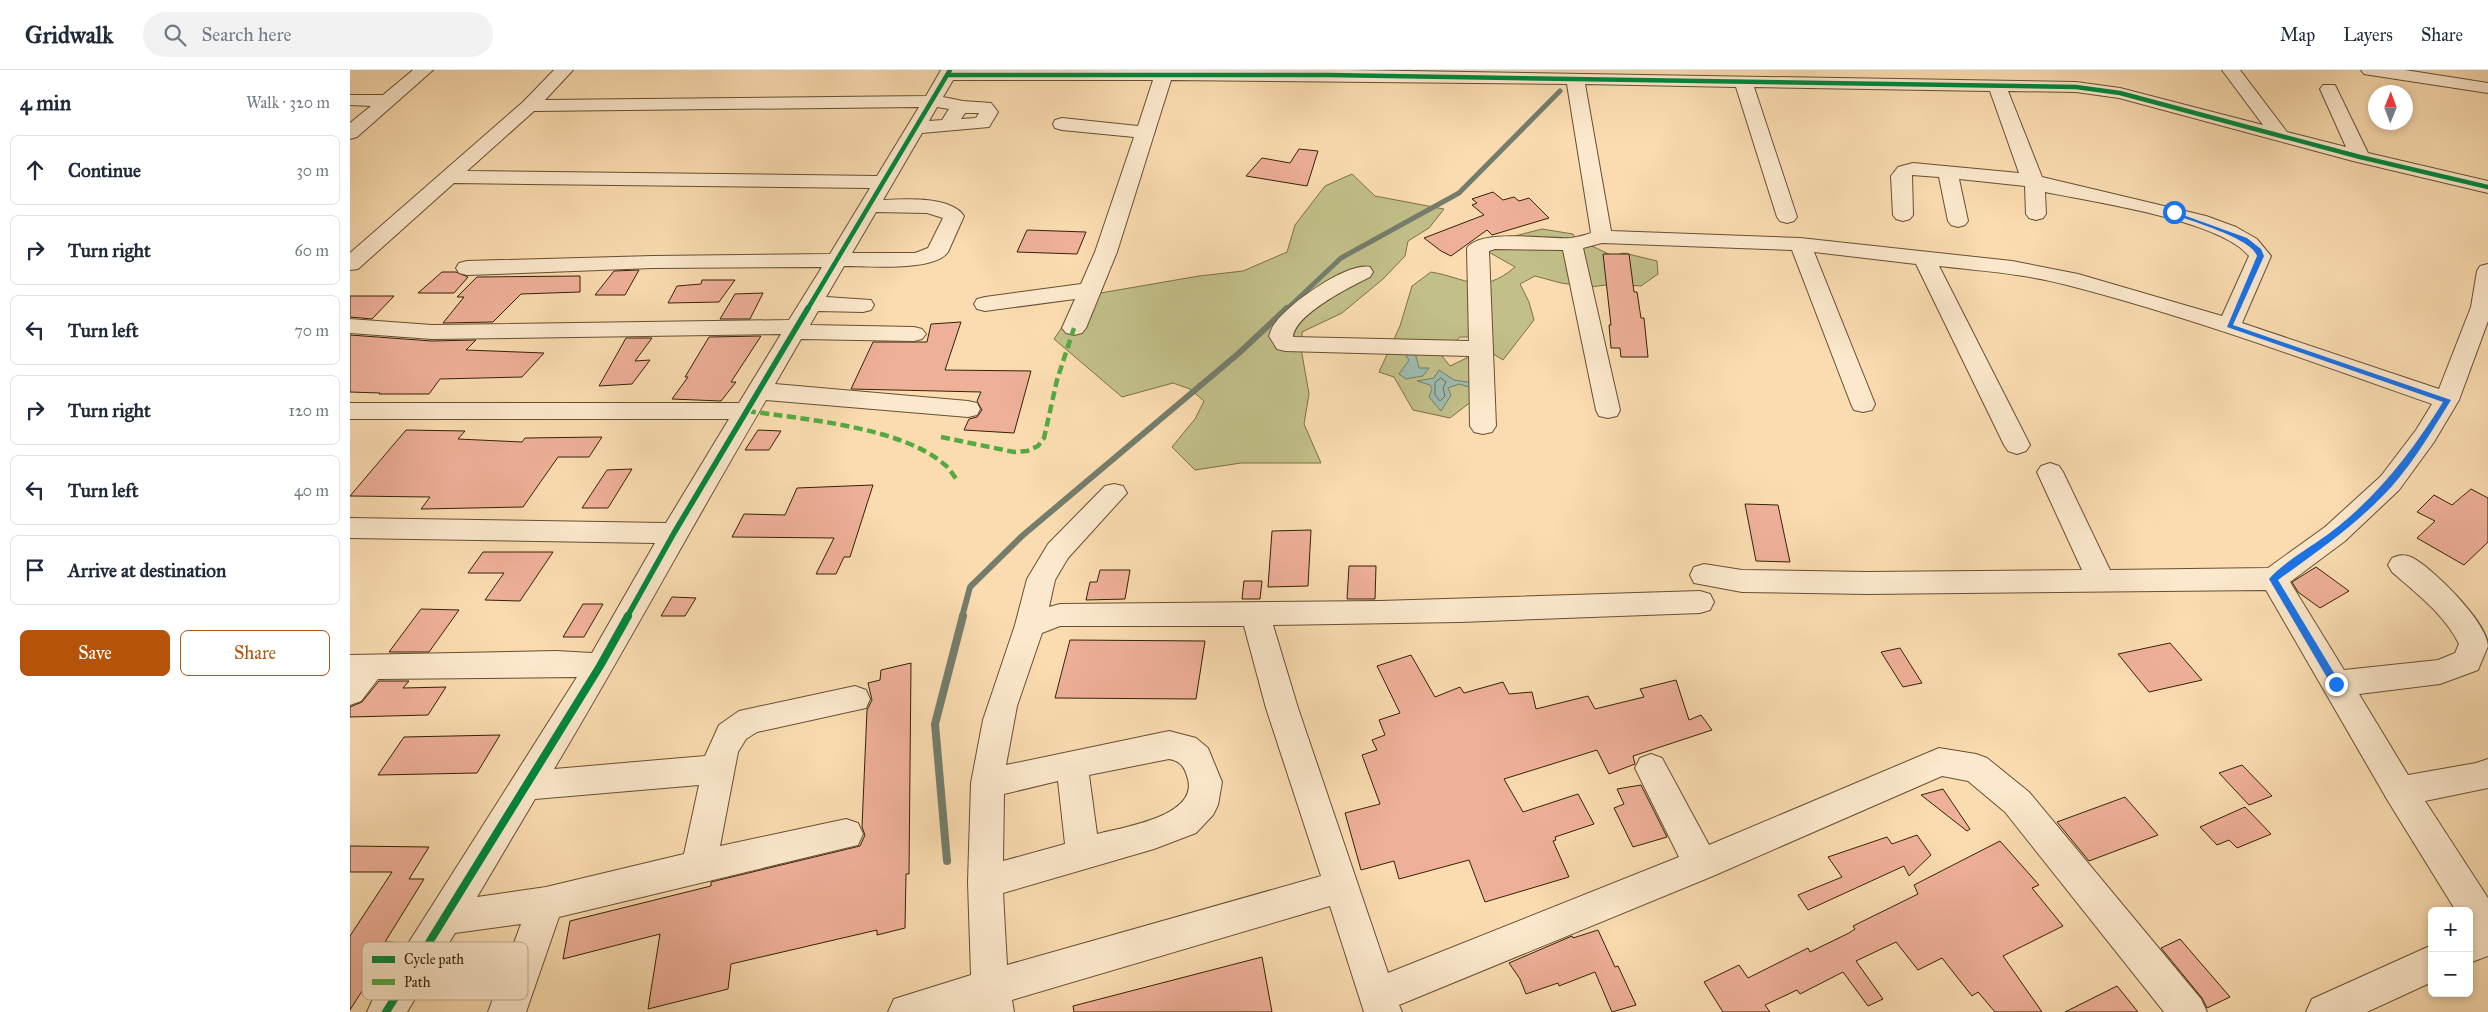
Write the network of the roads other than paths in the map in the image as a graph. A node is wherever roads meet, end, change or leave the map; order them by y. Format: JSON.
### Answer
{"nodes":[{"id":1,"x":424,"y":70,"type":"edge"},
{"id":2,"x":564,"y":70,"type":"edge"},
{"id":3,"x":2231,"y":70,"type":"edge"},
{"id":4,"x":2370,"y":70,"type":"edge"},
{"id":5,"x":949,"y":73,"type":"edge"},
{"id":6,"x":1163,"y":76,"type":"junction"},
{"id":7,"x":1714,"y":76,"type":"edge"},
{"id":8,"x":1867,"y":76,"type":"edge"},
{"id":9,"x":1575,"y":80,"type":"junction"},
{"id":10,"x":1743,"y":82,"type":"junction"},
{"id":11,"x":1997,"y":85,"type":"junction"},
{"id":12,"x":2488,"y":88,"type":"edge"},
{"id":13,"x":2329,"y":89,"type":"dead end"},
{"id":14,"x":350,"y":100,"type":"edge"},
{"id":15,"x":389,"y":101,"type":"junction"},
{"id":16,"x":931,"y":101,"type":"junction"},
{"id":17,"x":529,"y":106,"type":"junction"},
{"id":18,"x":958,"y":107,"type":"junction"},
{"id":19,"x":1062,"y":124,"type":"dead end"},
{"id":20,"x":948,"y":126,"type":"junction"},
{"id":21,"x":914,"y":128,"type":"junction"},
{"id":22,"x":1146,"y":132,"type":"junction"},
{"id":23,"x":350,"y":133,"type":"edge"},
{"id":24,"x":2280,"y":135,"type":"junction"},
{"id":25,"x":2360,"y":157,"type":"junction"},
{"id":26,"x":1948,"y":174,"type":"junction"},
{"id":27,"x":449,"y":177,"type":"junction"},
{"id":28,"x":882,"y":182,"type":"junction"},
{"id":29,"x":2035,"y":182,"type":"junction"},
{"id":30,"x":2488,"y":187,"type":"edge"},
{"id":31,"x":868,"y":206,"type":"junction"},
{"id":32,"x":1903,"y":214,"type":"dead end"},
{"id":33,"x":2036,"y":214,"type":"dead end"},
{"id":34,"x":1787,"y":217,"type":"dead end"},
{"id":35,"x":1958,"y":221,"type":"dead end"},
{"id":36,"x":1602,"y":237,"type":"junction"},
{"id":37,"x":1572,"y":244,"type":"junction"},
{"id":38,"x":1800,"y":244,"type":"junction"},
{"id":39,"x":1925,"y":259,"type":"junction"},
{"id":40,"x":836,"y":260,"type":"junction"},
{"id":41,"x":350,"y":264,"type":"edge"},
{"id":42,"x":466,"y":268,"type":"dead end"},
{"id":43,"x":2488,"y":270,"type":"edge"},
{"id":44,"x":1362,"y":272,"type":"dead end"},
{"id":45,"x":1090,"y":290,"type":"junction"},
{"id":46,"x":985,"y":304,"type":"dead end"},
{"id":47,"x":863,"y":305,"type":"dead end"},
{"id":48,"x":2485,"y":308,"type":"edge"},
{"id":49,"x":801,"y":321,"type":"junction"},
{"id":50,"x":350,"y":326,"type":"edge"},
{"id":51,"x":2230,"y":326,"type":"junction"},
{"id":52,"x":1074,"y":328,"type":"dead end"},
{"id":53,"x":914,"y":334,"type":"dead end"},
{"id":54,"x":1480,"y":349,"type":"junction"},
{"id":55,"x":2448,"y":400,"type":"junction"},
{"id":56,"x":753,"y":401,"type":"junction"},
{"id":57,"x":1863,"y":404,"type":"dead end"},
{"id":58,"x":968,"y":409,"type":"dead end"},
{"id":59,"x":1608,"y":410,"type":"dead end"},
{"id":60,"x":350,"y":411,"type":"edge"},
{"id":61,"x":1483,"y":426,"type":"dead end"},
{"id":62,"x":2017,"y":445,"type":"dead end"},
{"id":63,"x":2050,"y":472,"type":"dead end"},
{"id":64,"x":1114,"y":493,"type":"dead end"},
{"id":65,"x":350,"y":528,"type":"edge"},
{"id":66,"x":674,"y":533,"type":"junction"},
{"id":67,"x":2402,"y":565,"type":"dead end"},
{"id":68,"x":2100,"y":579,"type":"junction"},
{"id":69,"x":2274,"y":579,"type":"junction"},
{"id":70,"x":1256,"y":615,"type":"junction"},
{"id":71,"x":1030,"y":625,"type":"junction"},
{"id":72,"x":600,"y":666,"type":"junction"},
{"id":73,"x":360,"y":667,"type":"edge"},
{"id":74,"x":2336,"y":684,"type":"junction"},
{"id":75,"x":350,"y":692,"type":"edge"},
{"id":76,"x":855,"y":699,"type":"dead end"},
{"id":77,"x":1072,"y":764,"type":"junction"},
{"id":78,"x":1651,"y":768,"type":"dead end"},
{"id":79,"x":718,"y":770,"type":"junction"},
{"id":80,"x":2488,"y":773,"type":"edge"},
{"id":81,"x":987,"y":783,"type":"junction"},
{"id":82,"x":524,"y":786,"type":"junction"},
{"id":83,"x":2400,"y":791,"type":"junction"},
{"id":84,"x":846,"y":834,"type":"dead end"},
{"id":85,"x":1083,"y":854,"type":"junction"},
{"id":86,"x":1701,"y":864,"type":"junction"},
{"id":87,"x":699,"y":866,"type":"junction"},
{"id":88,"x":986,"y":882,"type":"junction"},
{"id":89,"x":1341,"y":887,"type":"junction"},
{"id":90,"x":546,"y":904,"type":"junction"},
{"id":91,"x":443,"y":918,"type":"junction"},
{"id":92,"x":2488,"y":929,"type":"edge"},
{"id":93,"x":2488,"y":938,"type":"edge"},
{"id":94,"x":428,"y":942,"type":"edge"},
{"id":95,"x":2473,"y":944,"type":"edge"},
{"id":96,"x":528,"y":954,"type":"edge"},
{"id":97,"x":2428,"y":965,"type":"edge"},
{"id":98,"x":992,"y":999,"type":"edge"},
{"id":99,"x":393,"y":1000,"type":"edge"},
{"id":100,"x":511,"y":1000,"type":"edge"},
{"id":101,"x":1380,"y":1004,"type":"edge"},
{"id":102,"x":386,"y":1012,"type":"edge"},
{"id":103,"x":507,"y":1012,"type":"edge"},
{"id":104,"x":907,"y":1012,"type":"edge"},
{"id":105,"x":2188,"y":1012,"type":"edge"},
{"id":106,"x":2325,"y":1012,"type":"edge"}],
"edges":[{"from":1,"to":15,"type":"street"},
{"from":2,"to":17,"type":"street"},
{"from":3,"to":24,"type":"street"},
{"from":4,"to":12,"type":"street"},
{"from":5,"to":6,"type":"street"},
{"from":5,"to":16,"type":"street"},
{"from":6,"to":9,"type":"street"},
{"from":6,"to":22,"type":"street"},
{"from":7,"to":9,"type":"street"},
{"from":7,"to":10,"type":"street"},
{"from":8,"to":10,"type":"street"},
{"from":8,"to":11,"type":"street"},
{"from":9,"to":36,"type":"street"},
{"from":10,"to":34,"type":"street"},
{"from":11,"to":24,"type":"street"},
{"from":11,"to":29,"type":"street"},
{"from":13,"to":25,"type":"street"},
{"from":14,"to":15,"type":"street"},
{"from":15,"to":23,"type":"street"},
{"from":16,"to":17,"type":"street"},
{"from":16,"to":18,"type":"street"},
{"from":16,"to":21,"type":"street"},
{"from":17,"to":27,"type":"street"},
{"from":18,"to":20,"type":"street"},
{"from":18,"to":20,"type":"street"},
{"from":19,"to":22,"type":"street"},
{"from":20,"to":21,"type":"street"},
{"from":21,"to":28,"type":"street"},
{"from":22,"to":45,"type":"street"},
{"from":24,"to":25,"type":"street"},
{"from":25,"to":30,"type":"street"},
{"from":26,"to":29,"type":"street"},
{"from":26,"to":32,"type":"street"},
{"from":26,"to":35,"type":"street"},
{"from":27,"to":28,"type":"street"},
{"from":27,"to":41,"type":"street"},
{"from":28,"to":31,"type":"street"},
{"from":29,"to":33,"type":"street"},
{"from":29,"to":51,"type":"street"},
{"from":31,"to":40,"type":"street"},
{"from":31,"to":40,"type":"street"},
{"from":36,"to":37,"type":"street"},
{"from":36,"to":38,"type":"street"},
{"from":37,"to":54,"type":"street"},
{"from":37,"to":59,"type":"street"},
{"from":38,"to":39,"type":"street"},
{"from":38,"to":57,"type":"street"},
{"from":39,"to":51,"type":"street"},
{"from":39,"to":62,"type":"street"},
{"from":40,"to":42,"type":"street"},
{"from":40,"to":49,"type":"street"},
{"from":43,"to":48,"type":"street"},
{"from":44,"to":54,"type":"street"},
{"from":45,"to":46,"type":"street"},
{"from":45,"to":52,"type":"street"},
{"from":47,"to":49,"type":"street"},
{"from":48,"to":55,"type":"street"},
{"from":49,"to":50,"type":"street"},
{"from":49,"to":53,"type":"street"},
{"from":49,"to":56,"type":"street"},
{"from":51,"to":55,"type":"street"},
{"from":54,"to":61,"type":"street"},
{"from":55,"to":69,"type":"street"},
{"from":56,"to":58,"type":"street"},
{"from":56,"to":60,"type":"street"},
{"from":56,"to":66,"type":"street"},
{"from":63,"to":68,"type":"street"},
{"from":64,"to":71,"type":"street"},
{"from":65,"to":66,"type":"street"},
{"from":66,"to":72,"type":"street"},
{"from":67,"to":74,"type":"street"},
{"from":68,"to":69,"type":"street"},
{"from":68,"to":70,"type":"street"},
{"from":69,"to":74,"type":"street"},
{"from":70,"to":71,"type":"street"},
{"from":70,"to":89,"type":"street"},
{"from":71,"to":81,"type":"street"},
{"from":72,"to":73,"type":"street"},
{"from":72,"to":82,"type":"street"},
{"from":73,"to":75,"type":"street"},
{"from":74,"to":83,"type":"street"},
{"from":76,"to":79,"type":"street"},
{"from":77,"to":81,"type":"street"},
{"from":77,"to":85,"type":"street"},
{"from":77,"to":85,"type":"street"},
{"from":78,"to":86,"type":"street"},
{"from":79,"to":82,"type":"street"},
{"from":79,"to":87,"type":"street"},
{"from":80,"to":83,"type":"street"},
{"from":81,"to":88,"type":"street"},
{"from":82,"to":91,"type":"street"},
{"from":83,"to":92,"type":"street"},
{"from":84,"to":87,"type":"street"},
{"from":85,"to":88,"type":"street"},
{"from":86,"to":101,"type":"street"},
{"from":86,"to":105,"type":"street"},
{"from":87,"to":90,"type":"street"},
{"from":88,"to":98,"type":"street"},
{"from":89,"to":98,"type":"street"},
{"from":89,"to":101,"type":"street"},
{"from":90,"to":91,"type":"street"},
{"from":90,"to":96,"type":"street"},
{"from":91,"to":94,"type":"street"},
{"from":93,"to":95,"type":"street"},
{"from":97,"to":106,"type":"street"},
{"from":98,"to":104,"type":"street"},
{"from":99,"to":102,"type":"street"},
{"from":100,"to":103,"type":"street"}]}
